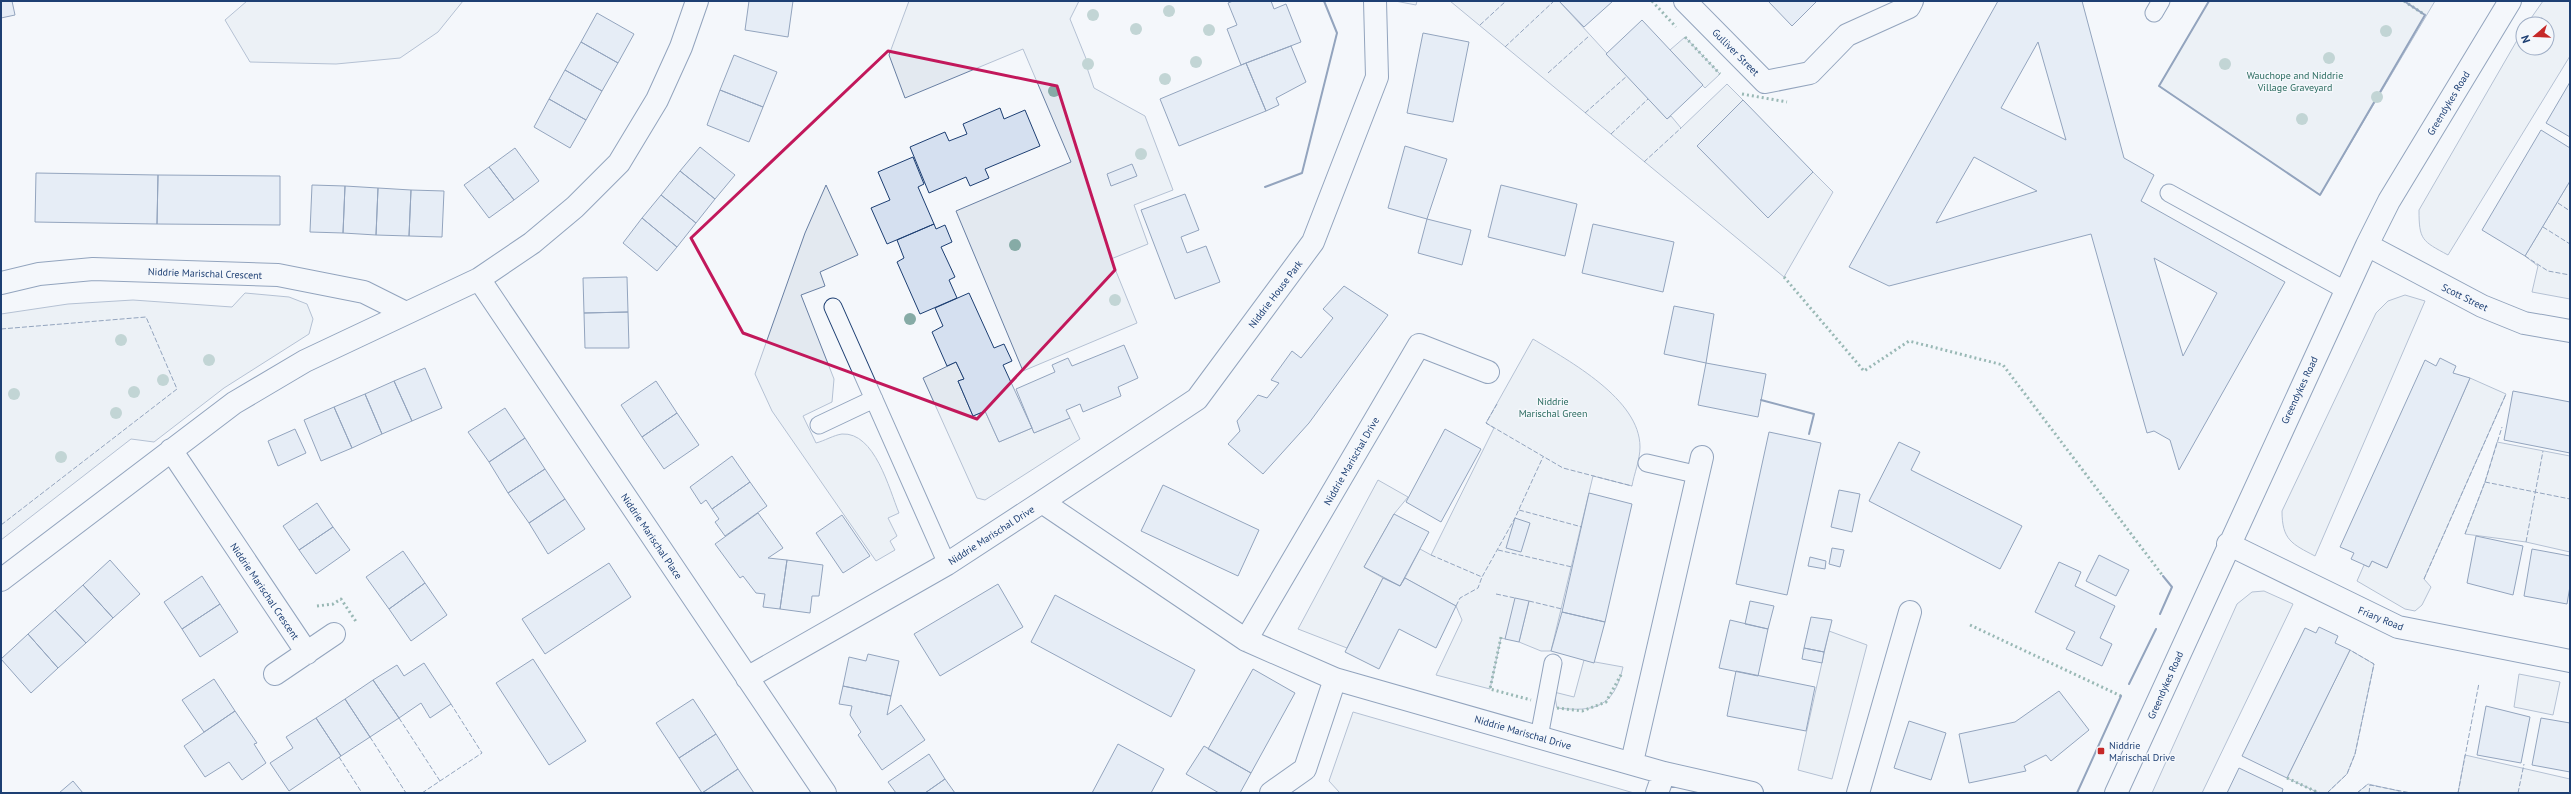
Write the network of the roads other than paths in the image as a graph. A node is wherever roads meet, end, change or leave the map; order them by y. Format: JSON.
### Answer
{"nodes":[{"id":1,"x":697,"y":1,"type":"edge"},
{"id":2,"x":1375,"y":1,"type":"edge"},
{"id":3,"x":1685,"y":1,"type":"edge"},
{"id":4,"x":1912,"y":1,"type":"edge"},
{"id":5,"x":2510,"y":1,"type":"edge"},
{"id":6,"x":2169,"y":193,"type":"dead end"},
{"id":7,"x":2366,"y":245,"type":"junction"},
{"id":8,"x":479,"y":279,"type":"junction"},
{"id":9,"x":1,"y":283,"type":"edge"},
{"id":10,"x":2345,"y":290,"type":"junction"},
{"id":11,"x":833,"y":307,"type":"dead end"},
{"id":12,"x":404,"y":312,"type":"junction"},
{"id":13,"x":2570,"y":331,"type":"edge"},
{"id":14,"x":1488,"y":372,"type":"dead end"},
{"id":15,"x":874,"y":399,"type":"junction"},
{"id":16,"x":818,"y":425,"type":"dead end"},
{"id":17,"x":171,"y":450,"type":"junction"},
{"id":18,"x":1647,"y":463,"type":"dead end"},
{"id":19,"x":1700,"y":466,"type":"joint"},
{"id":20,"x":1042,"y":502,"type":"junction"},
{"id":21,"x":2228,"y":544,"type":"junction"},
{"id":22,"x":947,"y":564,"type":"junction"},
{"id":23,"x":1,"y":580,"type":"edge"},
{"id":24,"x":1910,"y":612,"type":"dead end"},
{"id":25,"x":334,"y":634,"type":"dead end"},
{"id":26,"x":1246,"y":640,"type":"junction"},
{"id":27,"x":307,"y":653,"type":"junction"},
{"id":28,"x":2570,"y":661,"type":"edge"},
{"id":29,"x":1553,"y":663,"type":"dead end"},
{"id":30,"x":275,"y":674,"type":"dead end"},
{"id":31,"x":747,"y":678,"type":"junction"},
{"id":32,"x":1335,"y":679,"type":"junction"},
{"id":33,"x":1539,"y":737,"type":"junction"},
{"id":34,"x":1632,"y":762,"type":"junction"},
{"id":35,"x":1664,"y":773,"type":"junction"},
{"id":36,"x":825,"y":793,"type":"edge"},
{"id":37,"x":1271,"y":793,"type":"edge"},
{"id":38,"x":1657,"y":793,"type":"edge"},
{"id":39,"x":1752,"y":793,"type":"edge"},
{"id":40,"x":1858,"y":793,"type":"edge"},
{"id":41,"x":2116,"y":793,"type":"edge"}],
"edges":[{"from":1,"to":8,"type":"street"},
{"from":2,"to":20,"type":"street","name":"Niddrie House Park"},
{"from":3,"to":4,"type":"street","name":"Gulliver Street"},
{"from":5,"to":7,"type":"street","name":"Greendykes Road"},
{"from":6,"to":10,"type":"lane"},
{"from":7,"to":10,"type":"street","name":"Greendykes Road"},
{"from":7,"to":13,"type":"street","name":"Scott Street"},
{"from":8,"to":12,"type":"street"},
{"from":8,"to":31,"type":"street","name":"Niddrie Marischal Place"},
{"from":9,"to":12,"type":"street","name":"Niddrie Marischal Crescent"},
{"from":10,"to":21,"type":"street","name":"Greendykes Road"},
{"from":11,"to":15,"type":"lane"},
{"from":12,"to":17,"type":"street"},
{"from":14,"to":26,"type":"street","name":"Niddrie Marischal Drive"},
{"from":15,"to":16,"type":"lane"},
{"from":15,"to":22,"type":"lane"},
{"from":17,"to":23,"type":"street"},
{"from":17,"to":27,"type":"street","name":"Niddrie Marischal Crescent"},
{"from":18,"to":19,"type":"lane"},
{"from":19,"to":34,"type":"street"},
{"from":20,"to":22,"type":"street","name":"Niddrie Marischal Drive"},
{"from":20,"to":26,"type":"street","name":"Niddrie Marischal Drive"},
{"from":21,"to":28,"type":"street","name":"Friary Road"},
{"from":21,"to":41,"type":"street","name":"Greendykes Road"},
{"from":22,"to":31,"type":"street","name":"Niddrie Marischal Drive"},
{"from":24,"to":40,"type":"street"},
{"from":25,"to":27,"type":"street"},
{"from":26,"to":32,"type":"street","name":"Niddrie Marischal Drive"},
{"from":27,"to":30,"type":"street"},
{"from":29,"to":33,"type":"lane"},
{"from":31,"to":36,"type":"street","name":"Niddrie Marischal Place"},
{"from":32,"to":33,"type":"street","name":"Niddrie Marischal Drive"},
{"from":32,"to":37,"type":"street"},
{"from":33,"to":34,"type":"street","name":"Niddrie Marischal Drive"},
{"from":34,"to":35,"type":"street","name":"Niddrie Marischal Drive"},
{"from":35,"to":38,"type":"street"},
{"from":35,"to":39,"type":"street","name":"Niddrie Marischal Drive"}]}
